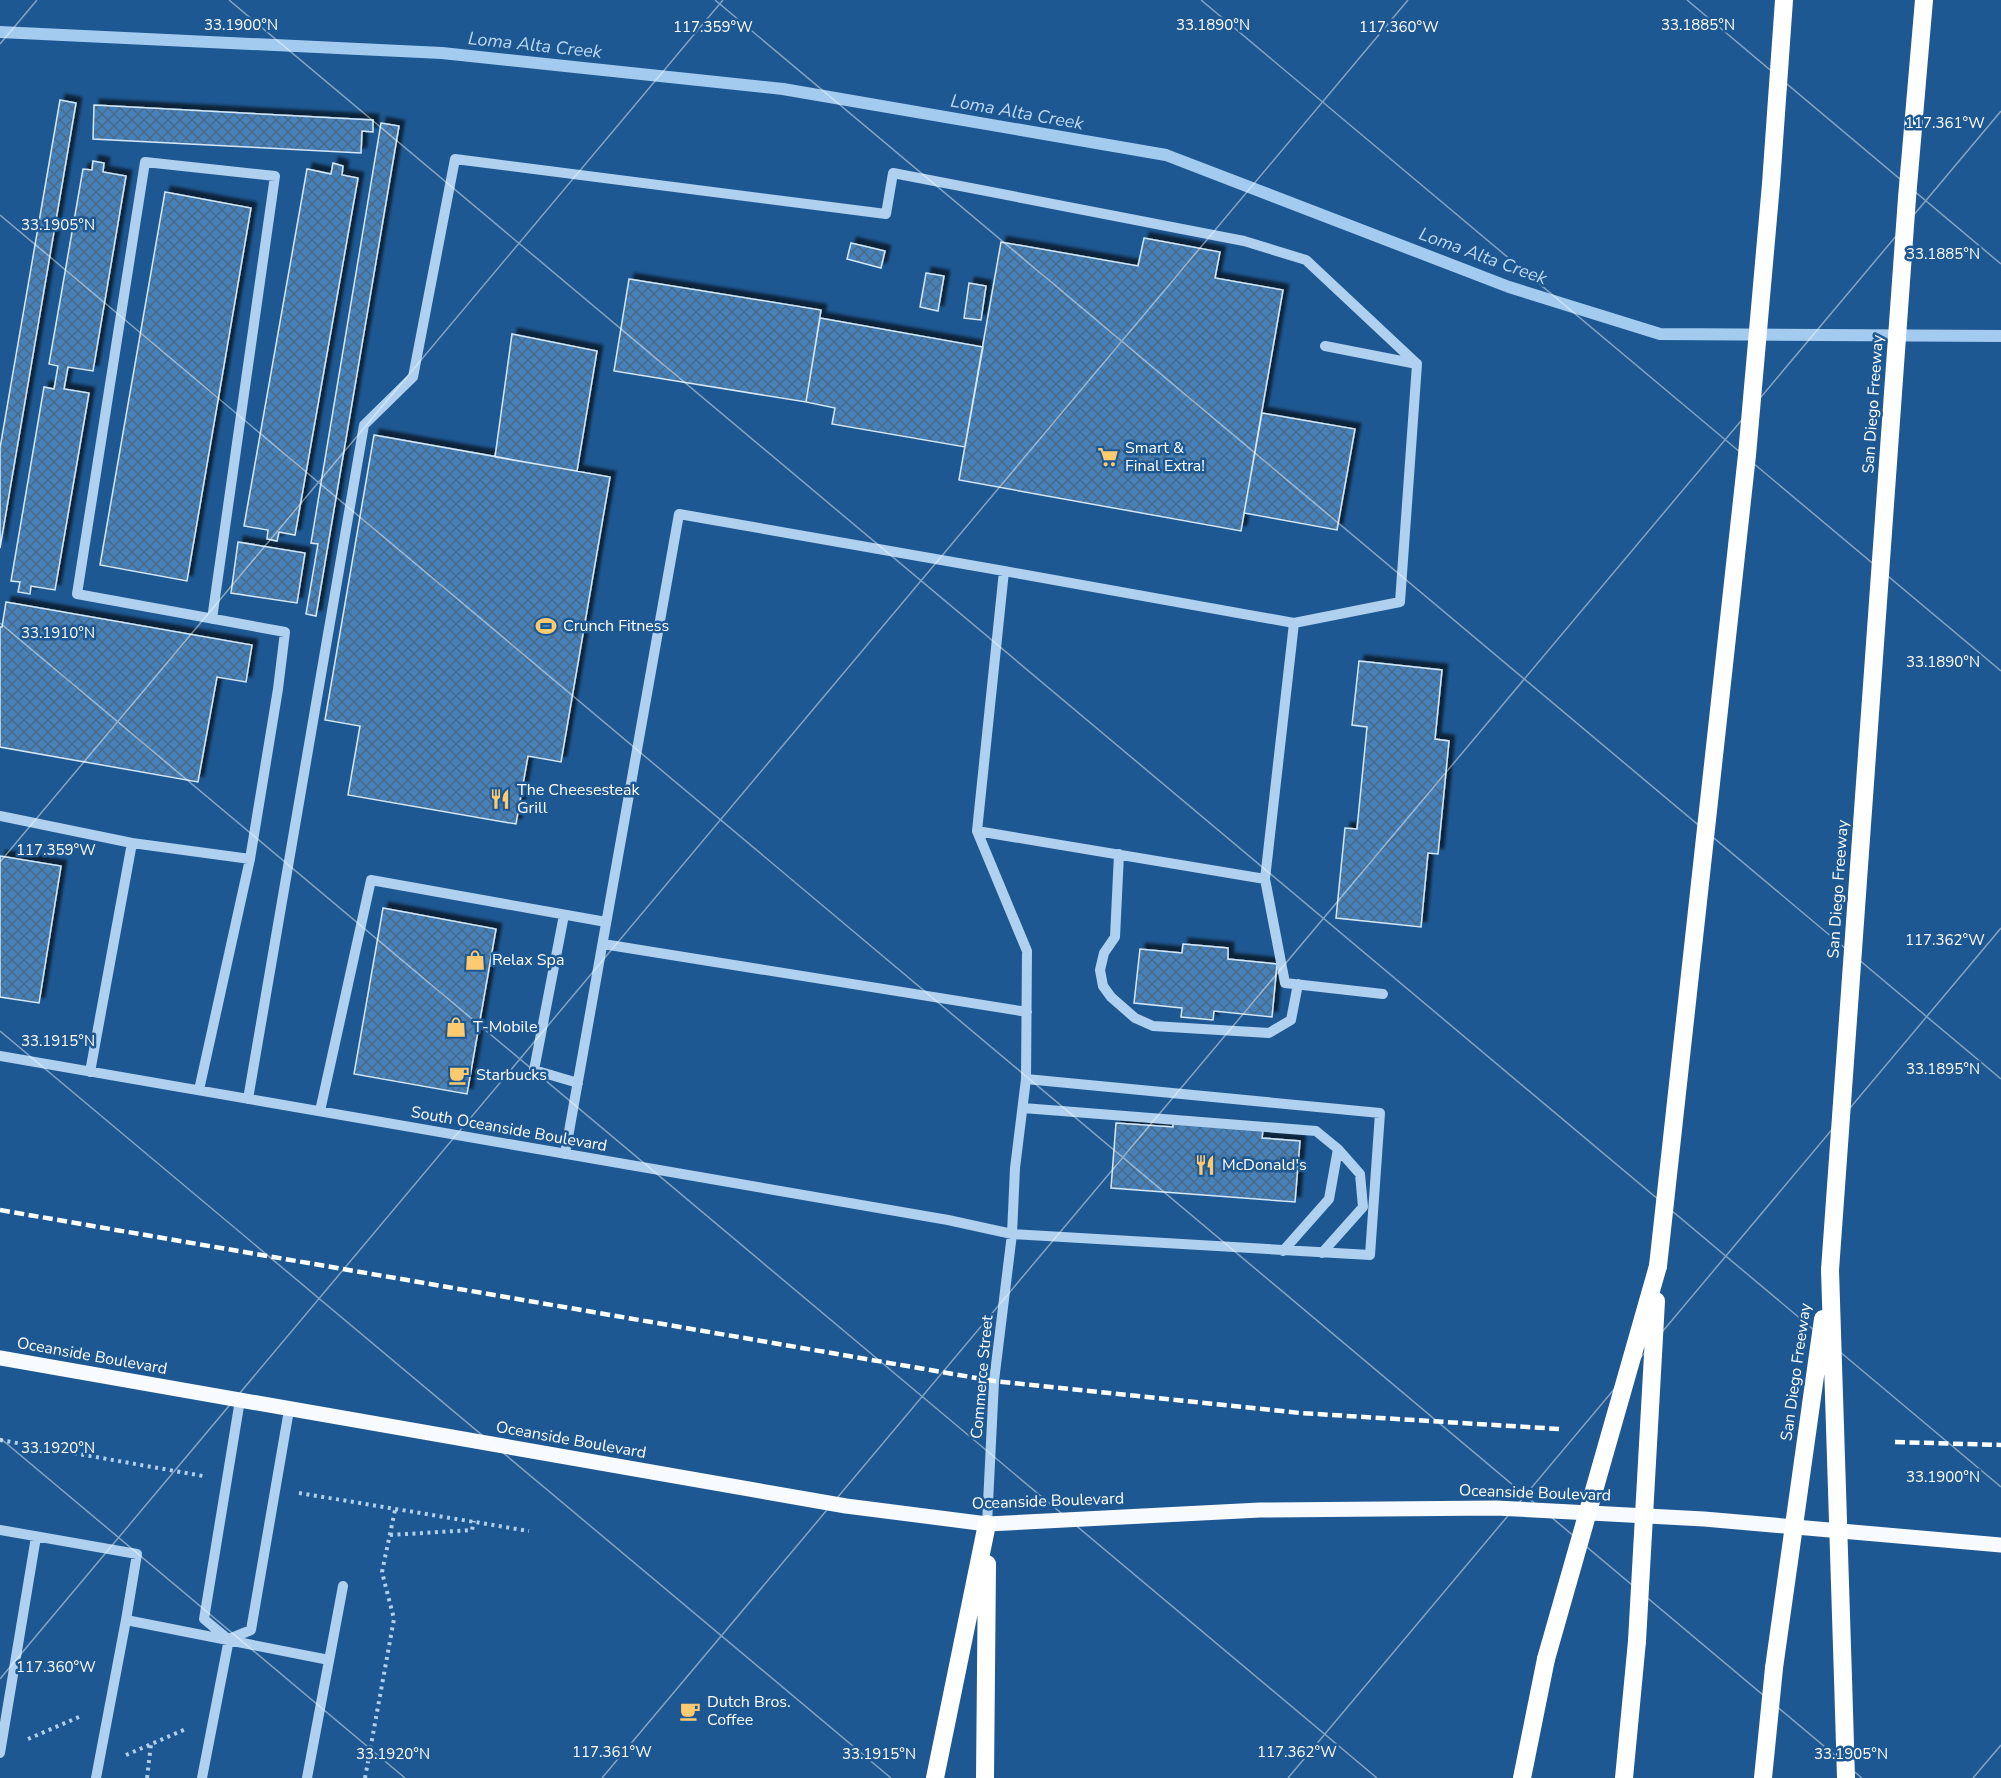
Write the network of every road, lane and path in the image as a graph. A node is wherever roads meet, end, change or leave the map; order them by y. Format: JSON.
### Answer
{"nodes":[{"id":1,"x":1784,"y":0,"type":"edge"},
{"id":2,"x":1924,"y":0,"type":"edge"},
{"id":3,"x":1325,"y":346,"type":"dead end"},
{"id":4,"x":1417,"y":364,"type":"junction"},
{"id":5,"x":1004,"y":572,"type":"junction"},
{"id":6,"x":212,"y":619,"type":"junction"},
{"id":7,"x":1294,"y":623,"type":"junction"},
{"id":8,"x":0,"y":816,"type":"edge"},
{"id":9,"x":977,"y":831,"type":"junction"},
{"id":10,"x":132,"y":843,"type":"junction"},
{"id":11,"x":1119,"y":854,"type":"junction"},
{"id":12,"x":250,"y":859,"type":"junction"},
{"id":13,"x":1265,"y":879,"type":"junction"},
{"id":14,"x":564,"y":915,"type":"junction"},
{"id":15,"x":606,"y":922,"type":"junction"},
{"id":16,"x":603,"y":944,"type":"junction"},
{"id":17,"x":1298,"y":984,"type":"junction"},
{"id":18,"x":1383,"y":994,"type":"dead end"},
{"id":19,"x":1027,"y":1012,"type":"junction"},
{"id":20,"x":0,"y":1056,"type":"edge"},
{"id":21,"x":90,"y":1072,"type":"junction"},
{"id":22,"x":1026,"y":1079,"type":"junction"},
{"id":23,"x":578,"y":1083,"type":"junction"},
{"id":24,"x":199,"y":1090,"type":"junction"},
{"id":25,"x":248,"y":1099,"type":"junction"},
{"id":26,"x":1023,"y":1108,"type":"junction"},
{"id":27,"x":321,"y":1111,"type":"junction"},
{"id":28,"x":1338,"y":1149,"type":"junction"},
{"id":29,"x":565,"y":1154,"type":"junction"},
{"id":30,"x":1012,"y":1234,"type":"junction"},
{"id":31,"x":1283,"y":1251,"type":"junction"},
{"id":32,"x":1322,"y":1253,"type":"junction"},
{"id":33,"x":1658,"y":1266,"type":"junction"},
{"id":34,"x":1830,"y":1270,"type":"junction"},
{"id":35,"x":0,"y":1358,"type":"edge"},
{"id":36,"x":240,"y":1400,"type":"junction"},
{"id":37,"x":290,"y":1410,"type":"junction"},
{"id":38,"x":395,"y":1509,"type":"dead end"},
{"id":39,"x":474,"y":1521,"type":"dead end"},
{"id":40,"x":987,"y":1524,"type":"junction"},
{"id":41,"x":0,"y":1530,"type":"edge"},
{"id":42,"x":390,"y":1535,"type":"junction"},
{"id":43,"x":36,"y":1537,"type":"junction"},
{"id":44,"x":2001,"y":1545,"type":"edge"},
{"id":45,"x":343,"y":1586,"type":"dead end"},
{"id":46,"x":126,"y":1620,"type":"junction"},
{"id":47,"x":229,"y":1639,"type":"junction"},
{"id":48,"x":329,"y":1660,"type":"junction"},
{"id":49,"x":80,"y":1717,"type":"dead end"},
{"id":50,"x":186,"y":1729,"type":"dead end"},
{"id":51,"x":24,"y":1741,"type":"dead end"},
{"id":52,"x":152,"y":1744,"type":"junction"},
{"id":53,"x":0,"y":1753,"type":"edge"},
{"id":54,"x":124,"y":1757,"type":"dead end"},
{"id":55,"x":96,"y":1778,"type":"edge"},
{"id":56,"x":147,"y":1778,"type":"edge"},
{"id":57,"x":202,"y":1778,"type":"edge"},
{"id":58,"x":307,"y":1778,"type":"edge"},
{"id":59,"x":365,"y":1778,"type":"edge"},
{"id":60,"x":935,"y":1778,"type":"edge"},
{"id":61,"x":985,"y":1778,"type":"edge"},
{"id":62,"x":1522,"y":1778,"type":"edge"},
{"id":63,"x":1624,"y":1778,"type":"edge"},
{"id":64,"x":1763,"y":1778,"type":"edge"},
{"id":65,"x":1846,"y":1778,"type":"edge"}],
"edges":[{"from":1,"to":33,"type":"highway"},
{"from":2,"to":34,"type":"highway","name":"San Diego Freeway"},
{"from":3,"to":4,"type":"street"},
{"from":4,"to":7,"type":"street"},
{"from":4,"to":25,"type":"street"},
{"from":5,"to":7,"type":"street"},
{"from":5,"to":9,"type":"street"},
{"from":5,"to":15,"type":"street"},
{"from":6,"to":6,"type":"street"},
{"from":6,"to":12,"type":"street"},
{"from":7,"to":13,"type":"street"},
{"from":8,"to":10,"type":"street"},
{"from":9,"to":11,"type":"street"},
{"from":9,"to":19,"type":"street","name":"Commerce Street"},
{"from":10,"to":12,"type":"street"},
{"from":10,"to":21,"type":"street"},
{"from":11,"to":13,"type":"street"},
{"from":11,"to":17,"type":"street"},
{"from":12,"to":24,"type":"street"},
{"from":13,"to":17,"type":"street"},
{"from":14,"to":15,"type":"street"},
{"from":14,"to":23,"type":"street"},
{"from":14,"to":27,"type":"street"},
{"from":15,"to":16,"type":"street"},
{"from":16,"to":19,"type":"street"},
{"from":16,"to":23,"type":"street"},
{"from":17,"to":18,"type":"street"},
{"from":19,"to":22,"type":"street","name":"Commerce Street"},
{"from":20,"to":21,"type":"street","name":"South Oceanside Boulevard"},
{"from":21,"to":24,"type":"street","name":"South Oceanside Boulevard"},
{"from":22,"to":26,"type":"street","name":"Commerce Street"},
{"from":22,"to":32,"type":"street","name":"South Oceanside Boulevard"},
{"from":23,"to":29,"type":"street"},
{"from":24,"to":25,"type":"street","name":"South Oceanside Boulevard"},
{"from":25,"to":27,"type":"street","name":"South Oceanside Boulevard"},
{"from":26,"to":28,"type":"street"},
{"from":26,"to":30,"type":"street","name":"Commerce Street"},
{"from":27,"to":29,"type":"street","name":"South Oceanside Boulevard"},
{"from":28,"to":31,"type":"street"},
{"from":28,"to":32,"type":"street"},
{"from":29,"to":30,"type":"street","name":"South Oceanside Boulevard"},
{"from":30,"to":31,"type":"street","name":"South Oceanside Boulevard"},
{"from":30,"to":40,"type":"street","name":"Commerce Street"},
{"from":31,"to":32,"type":"street","name":"South Oceanside Boulevard"},
{"from":33,"to":62,"type":"highway","bridge":true},
{"from":33,"to":63,"type":"highway","bridge":true},
{"from":34,"to":64,"type":"highway","name":"San Diego Freeway","bridge":true},
{"from":34,"to":65,"type":"highway","bridge":true},
{"from":35,"to":36,"type":"main road","name":"Oceanside Boulevard"},
{"from":36,"to":37,"type":"main road","name":"Oceanside Boulevard"},
{"from":36,"to":47,"type":"street"},
{"from":37,"to":40,"type":"main road","name":"Oceanside Boulevard"},
{"from":37,"to":47,"type":"street"},
{"from":38,"to":42,"type":"path"},
{"from":39,"to":42,"type":"path"},
{"from":40,"to":44,"type":"main road","name":"Oceanside Boulevard"},
{"from":40,"to":60,"type":"highway"},
{"from":40,"to":61,"type":"highway"},
{"from":41,"to":43,"type":"street"},
{"from":42,"to":59,"type":"path"},
{"from":43,"to":46,"type":"street"},
{"from":43,"to":53,"type":"street"},
{"from":45,"to":48,"type":"street"},
{"from":46,"to":47,"type":"street"},
{"from":46,"to":55,"type":"street"},
{"from":47,"to":48,"type":"street"},
{"from":47,"to":57,"type":"street"},
{"from":48,"to":58,"type":"street"},
{"from":49,"to":51,"type":"path"},
{"from":50,"to":52,"type":"path"},
{"from":52,"to":54,"type":"path"},
{"from":52,"to":56,"type":"path"}]}
